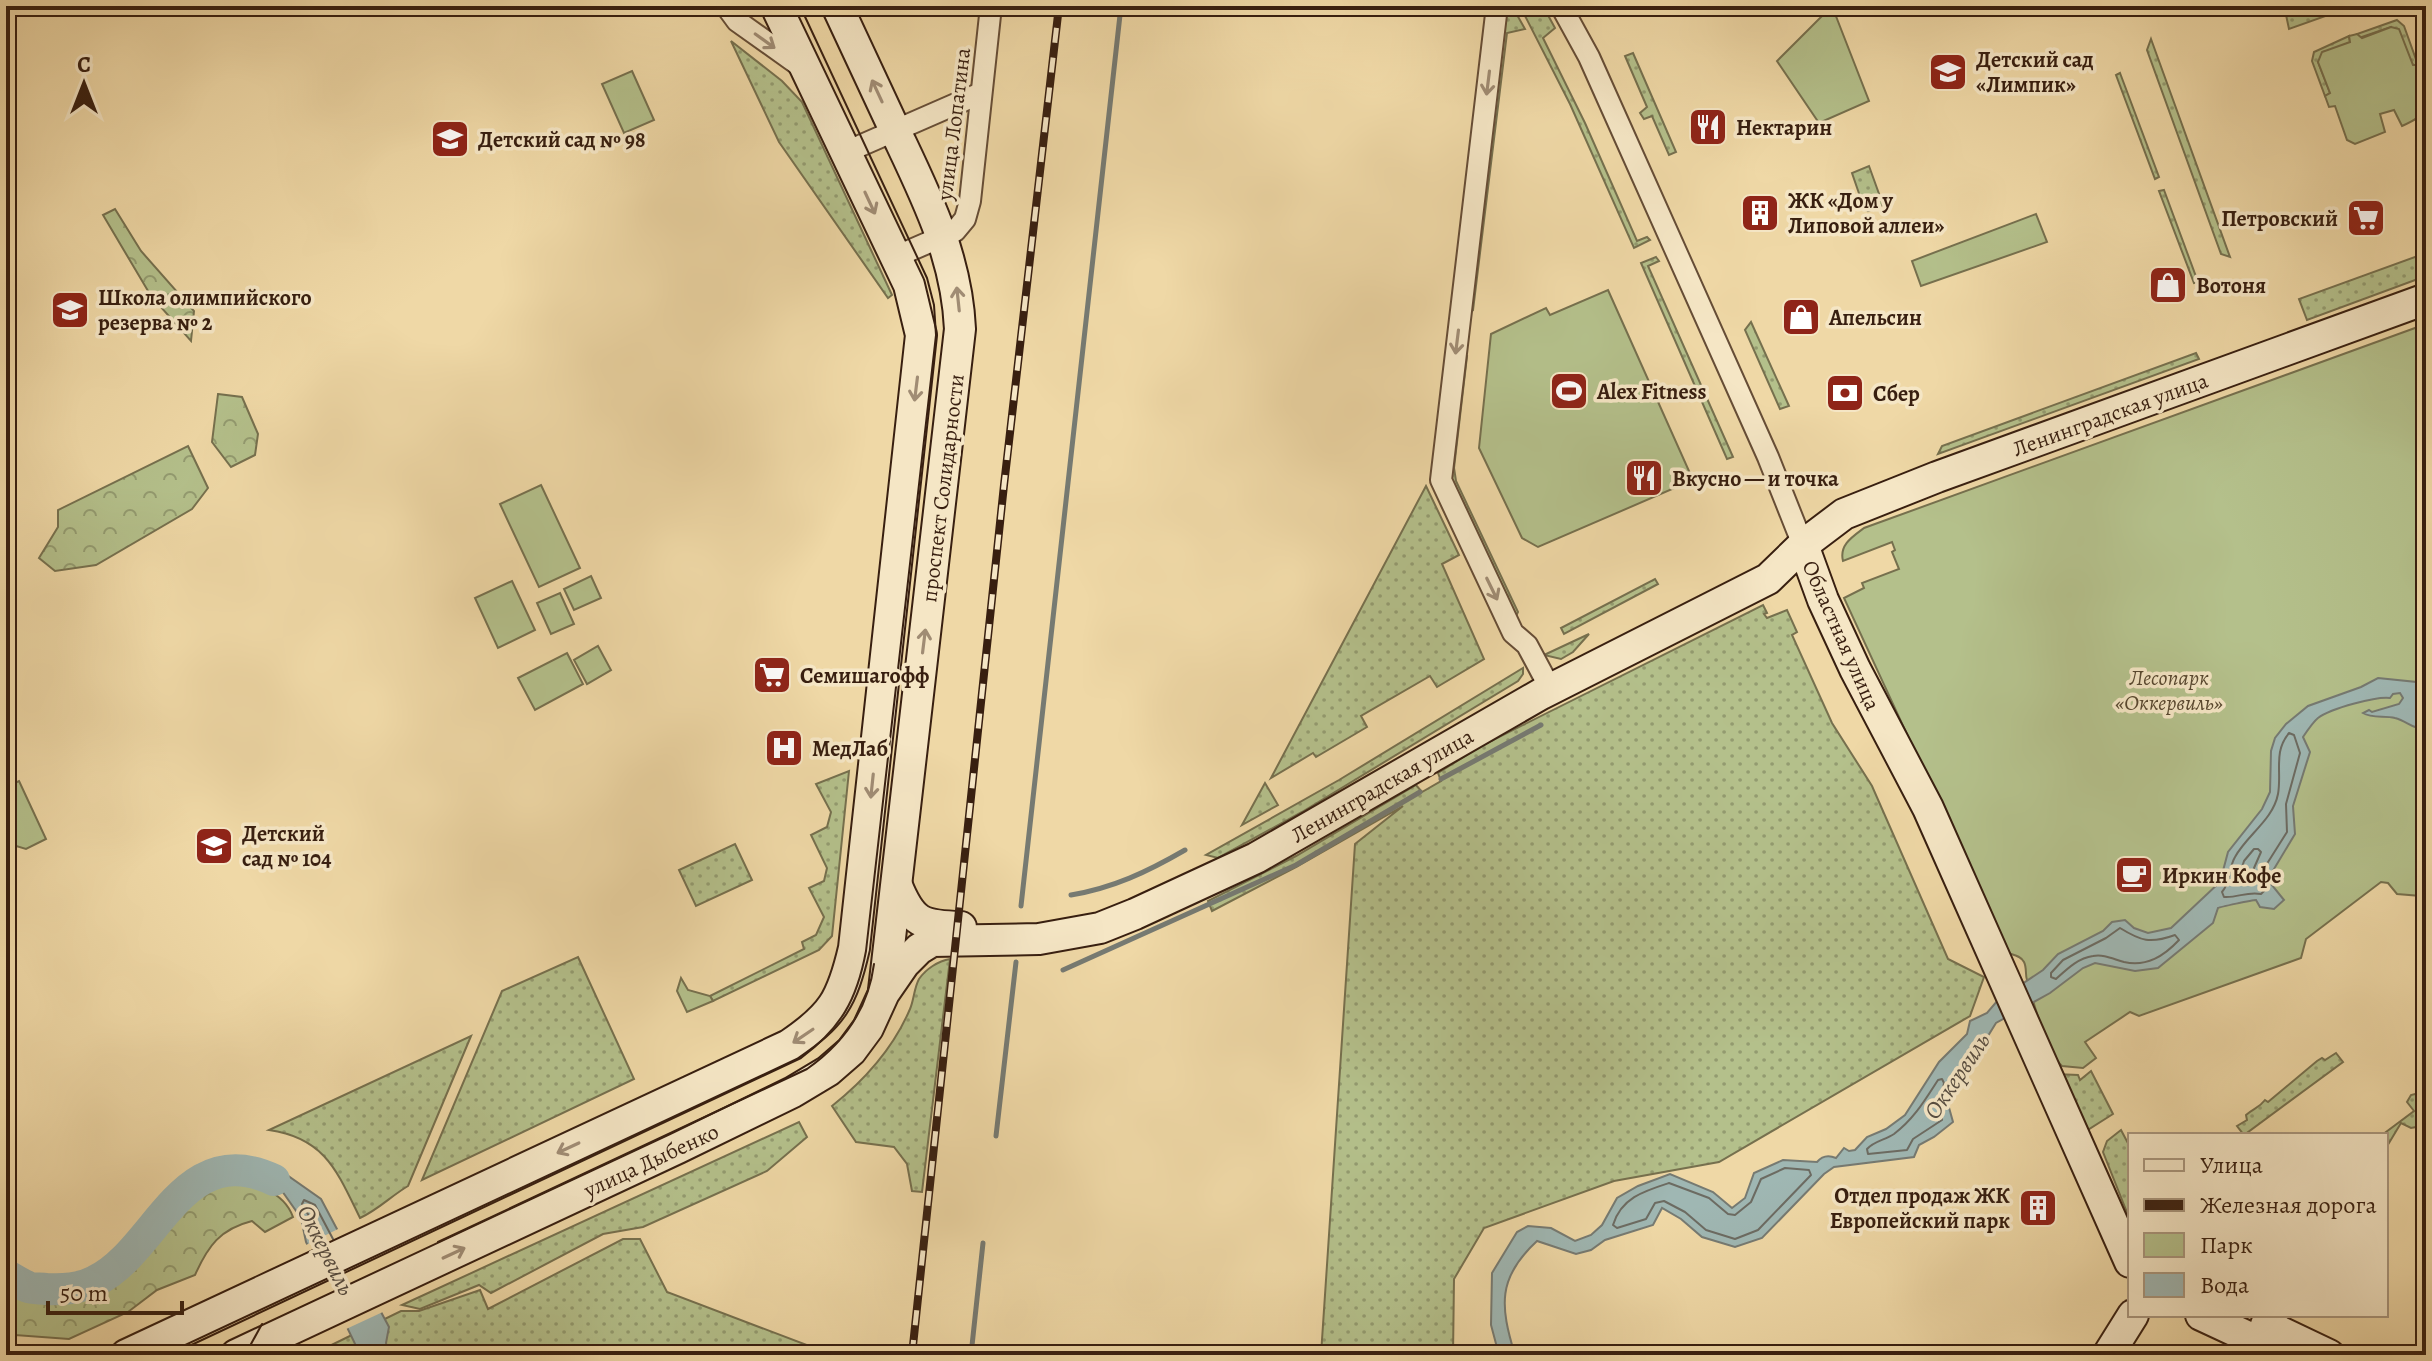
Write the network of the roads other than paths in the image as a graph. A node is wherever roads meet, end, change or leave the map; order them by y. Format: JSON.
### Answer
{"nodes":[{"id":1,"x":726,"y":6,"type":"edge"},
{"id":2,"x":776,"y":6,"type":"edge"},
{"id":3,"x":837,"y":6,"type":"edge"},
{"id":4,"x":991,"y":6,"type":"edge"},
{"id":5,"x":1497,"y":6,"type":"edge"},
{"id":6,"x":1561,"y":6,"type":"edge"},
{"id":7,"x":808,"y":72,"type":"junction"},
{"id":8,"x":981,"y":93,"type":"junction"},
{"id":9,"x":895,"y":130,"type":"junction"},
{"id":10,"x":846,"y":152,"type":"junction"},
{"id":11,"x":942,"y":236,"type":"junction"},
{"id":12,"x":895,"y":257,"type":"junction"},
{"id":13,"x":2426,"y":299,"type":"edge"},
{"id":14,"x":1803,"y":545,"type":"junction"},
{"id":15,"x":1547,"y":683,"type":"junction"},
{"id":16,"x":897,"y":886,"type":"junction"},
{"id":17,"x":934,"y":933,"type":"junction"},
{"id":18,"x":848,"y":975,"type":"joint"},
{"id":19,"x":884,"y":993,"type":"junction"},
{"id":20,"x":2128,"y":1257,"type":"edge"},
{"id":21,"x":2134,"y":1317,"type":"edge"},
{"id":22,"x":2205,"y":1317,"type":"edge"},
{"id":23,"x":2249,"y":1317,"type":"edge"},
{"id":24,"x":126,"y":1355,"type":"edge"},
{"id":25,"x":236,"y":1355,"type":"edge"},
{"id":26,"x":2108,"y":1355,"type":"edge"},
{"id":27,"x":2287,"y":1355,"type":"edge"},
{"id":28,"x":2329,"y":1355,"type":"edge"}],
"edges":[{"from":1,"to":7,"type":"street","one_way":true},
{"from":2,"to":7,"type":"main road","name":"проспект Солидарности"},
{"from":9,"to":3,"type":"main road","name":"проспект Солидарности","one_way":true},
{"from":4,"to":8,"type":"street","name":"улица Лопатина"},
{"from":5,"to":15,"type":"street","one_way":true},
{"from":6,"to":14,"type":"street","name":"Областная улица"},
{"from":7,"to":10,"type":"main road","name":"проспект Солидарности"},
{"from":8,"to":9,"type":"street"},
{"from":8,"to":11,"type":"street","name":"улица Лопатина"},
{"from":9,"to":10,"type":"street"},
{"from":9,"to":11,"type":"main road","name":"проспект Солидарности"},
{"from":10,"to":12,"type":"main road","name":"проспект Солидарности","one_way":true},
{"from":11,"to":12,"type":"street"},
{"from":16,"to":11,"type":"main road","name":"проспект Солидарности","one_way":true},
{"from":12,"to":18,"type":"main road","name":"проспект Солидарности","one_way":true},
{"from":13,"to":14,"type":"main road","name":"Ленинградская улица"},
{"from":14,"to":15,"type":"main road","name":"Ленинградская улица"},
{"from":14,"to":20,"type":"main road","name":"Областная улица"},
{"from":15,"to":17,"type":"main road","name":"Ленинградская улица"},
{"from":16,"to":17,"type":"main road"},
{"from":16,"to":19,"type":"main road","name":"проспект Солидарности"},
{"from":17,"to":19,"type":"main road"},
{"from":18,"to":24,"type":"main road","name":"улица Дыбенко","one_way":true},
{"from":25,"to":19,"type":"main road","name":"улица Дыбенко","one_way":true},
{"from":21,"to":26,"type":"main road"},
{"from":22,"to":27,"type":"main road"},
{"from":23,"to":28,"type":"main road"}]}
